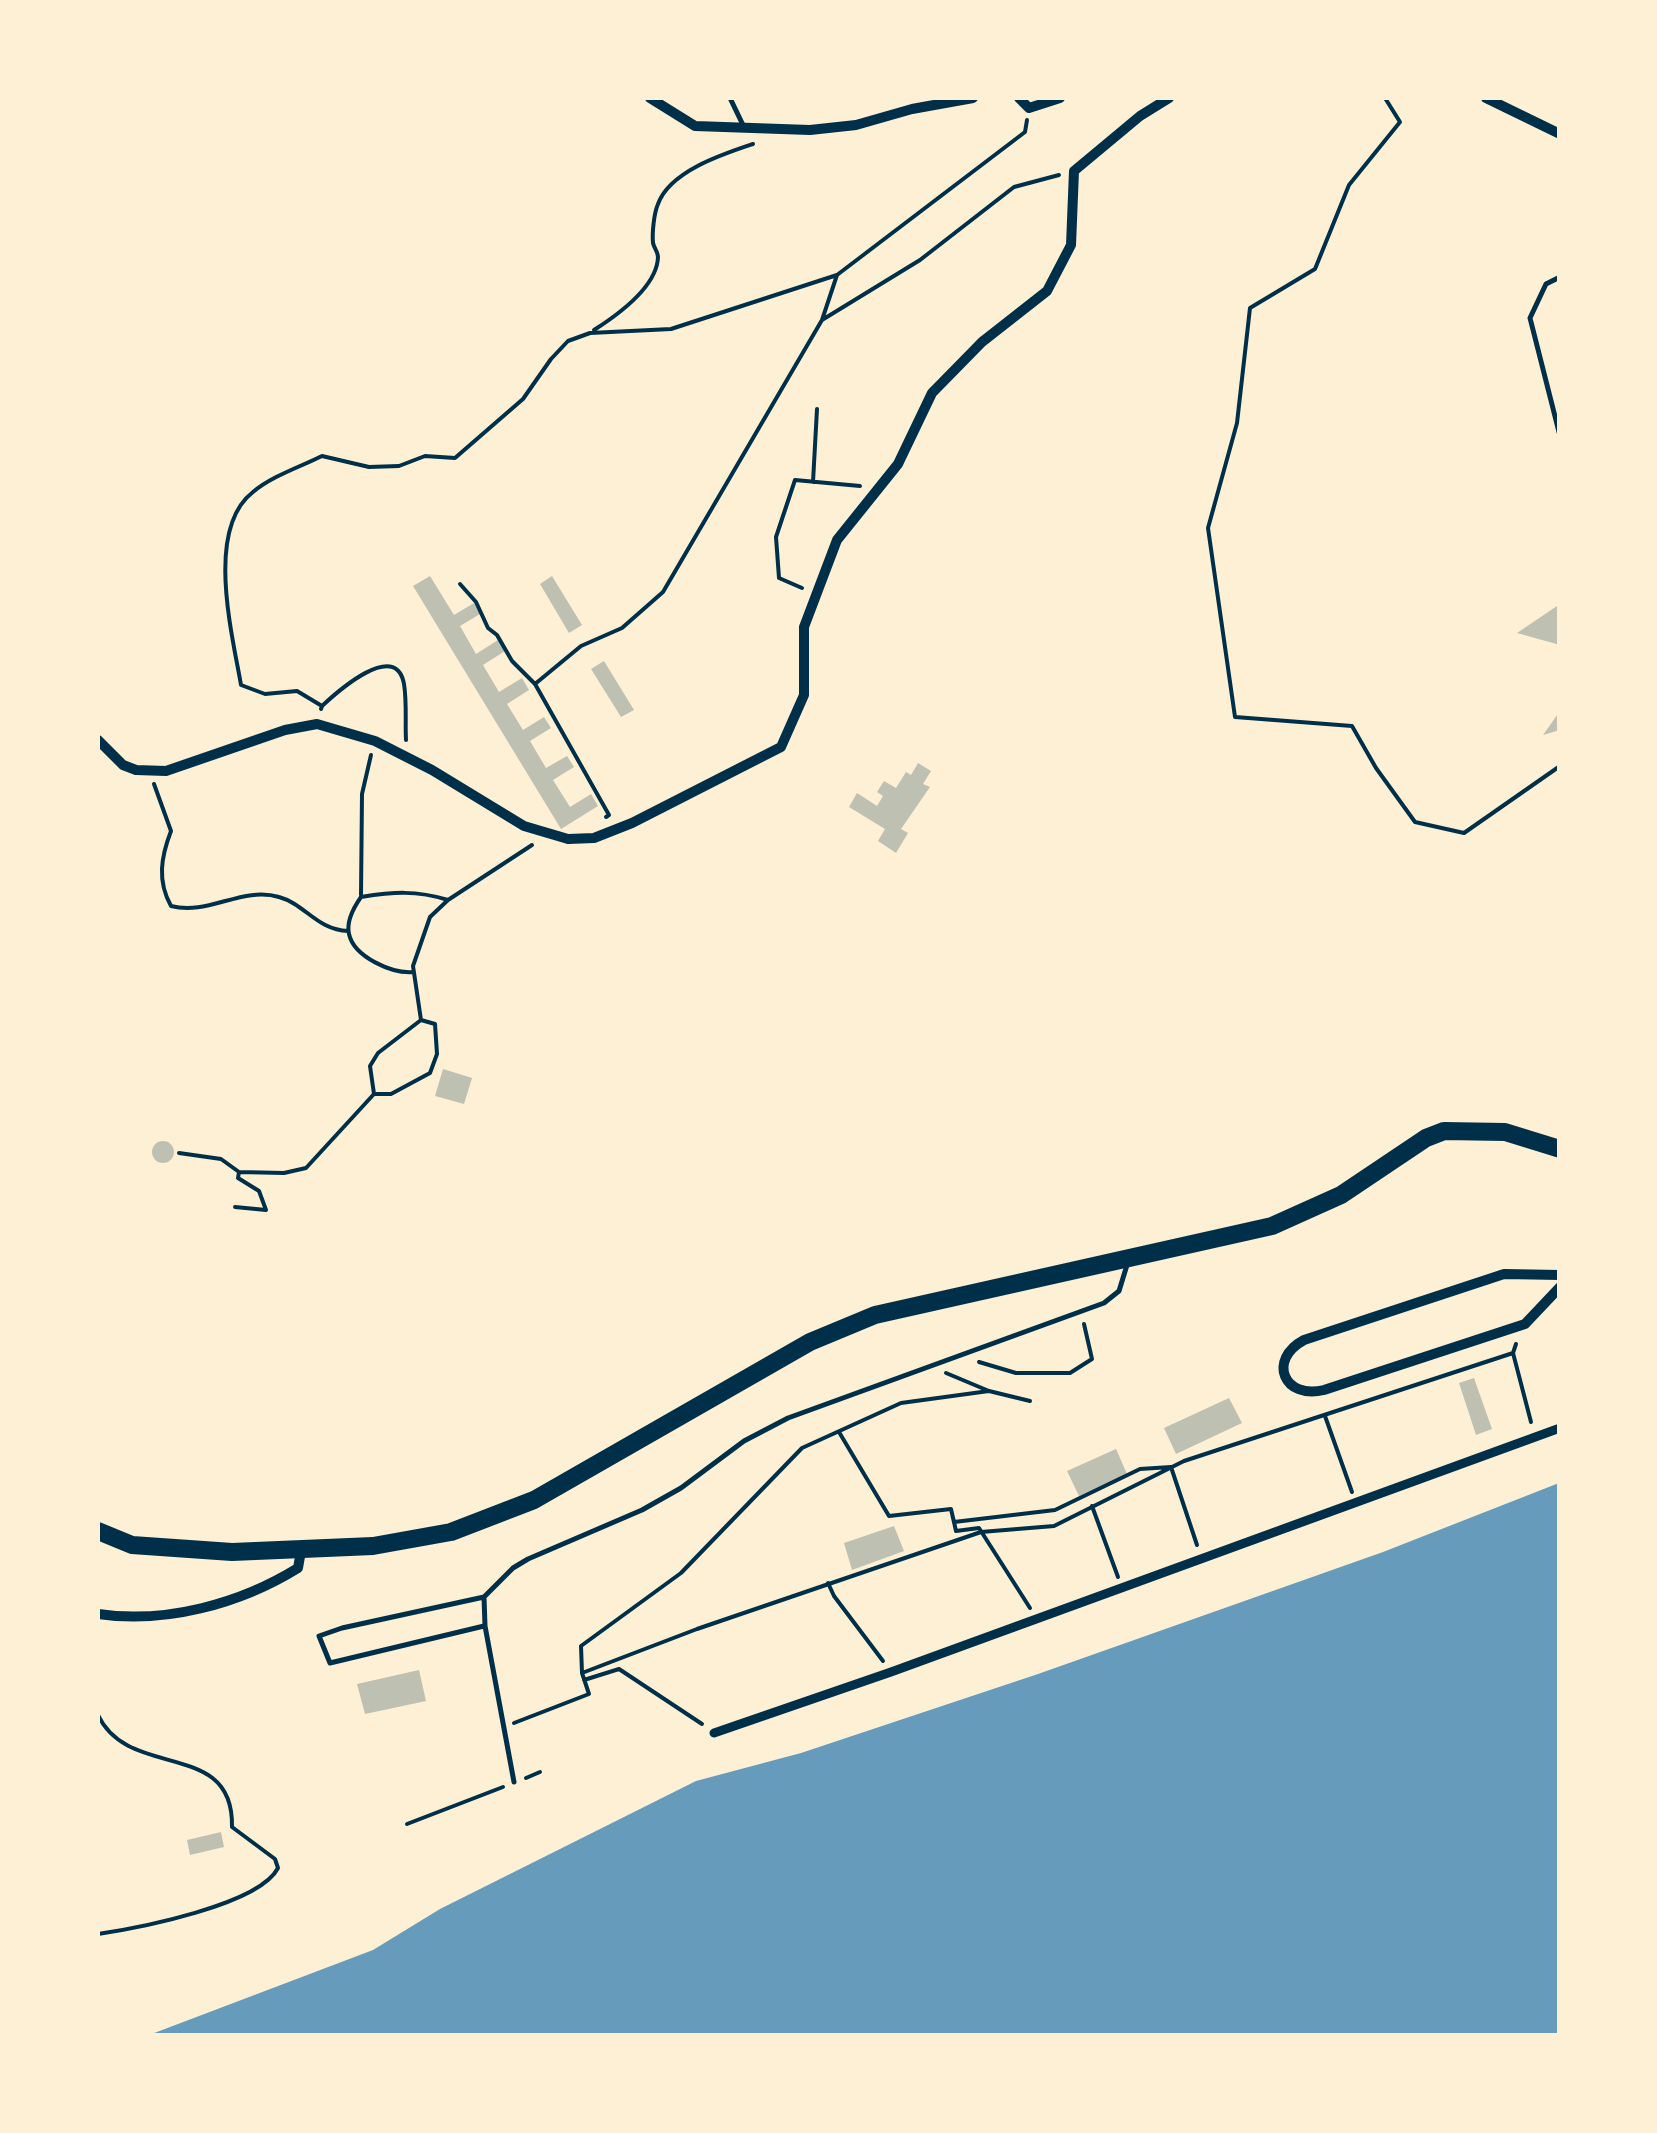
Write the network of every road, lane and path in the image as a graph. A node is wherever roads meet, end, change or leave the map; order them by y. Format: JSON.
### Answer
{"nodes":[{"id":1,"x":650,"y":98,"type":"edge"},
{"id":2,"x":730,"y":98,"type":"edge"},
{"id":3,"x":973,"y":98,"type":"edge"},
{"id":4,"x":1019,"y":98,"type":"edge"},
{"id":5,"x":1060,"y":98,"type":"edge"},
{"id":6,"x":1169,"y":98,"type":"edge"},
{"id":7,"x":1385,"y":98,"type":"edge"},
{"id":8,"x":1486,"y":98,"type":"edge"},
{"id":9,"x":1029,"y":108,"type":"junction"},
{"id":10,"x":743,"y":125,"type":"junction"},
{"id":11,"x":776,"y":130,"type":"junction"},
{"id":12,"x":1560,"y":134,"type":"edge"},
{"id":13,"x":1074,"y":171,"type":"junction"},
{"id":14,"x":837,"y":275,"type":"junction"},
{"id":15,"x":1560,"y":277,"type":"edge"},
{"id":16,"x":822,"y":320,"type":"junction"},
{"id":17,"x":590,"y":332,"type":"junction"},
{"id":18,"x":816,"y":409,"type":"dead end"},
{"id":19,"x":1560,"y":436,"type":"edge"},
{"id":20,"x":812,"y":482,"type":"junction"},
{"id":21,"x":880,"y":487,"type":"junction"},
{"id":22,"x":460,"y":584,"type":"dead end"},
{"id":23,"x":815,"y":593,"type":"junction"},
{"id":24,"x":535,"y":684,"type":"junction"},
{"id":25,"x":322,"y":706,"type":"junction"},
{"id":26,"x":317,"y":724,"type":"junction"},
{"id":27,"x":98,"y":740,"type":"edge"},
{"id":28,"x":375,"y":741,"type":"junction"},
{"id":29,"x":404,"y":754,"type":"junction"},
{"id":30,"x":1560,"y":766,"type":"edge"},
{"id":31,"x":149,"y":772,"type":"junction"},
{"id":32,"x":609,"y":815,"type":"dead end"},
{"id":33,"x":548,"y":834,"type":"junction"},
{"id":34,"x":360,"y":897,"type":"junction"},
{"id":35,"x":448,"y":900,"type":"junction"},
{"id":36,"x":348,"y":931,"type":"junction"},
{"id":37,"x":414,"y":972,"type":"junction"},
{"id":38,"x":422,"y":1020,"type":"junction"},
{"id":39,"x":374,"y":1094,"type":"junction"},
{"id":40,"x":1560,"y":1149,"type":"edge"},
{"id":41,"x":179,"y":1154,"type":"dead end"},
{"id":42,"x":239,"y":1172,"type":"junction"},
{"id":43,"x":234,"y":1207,"type":"dead end"},
{"id":44,"x":1127,"y":1260,"type":"junction"},
{"id":45,"x":1560,"y":1275,"type":"edge"},
{"id":46,"x":1560,"y":1287,"type":"edge"},
{"id":47,"x":1081,"y":1311,"type":"junction"},
{"id":48,"x":956,"y":1354,"type":"junction"},
{"id":49,"x":928,"y":1365,"type":"junction"},
{"id":50,"x":989,"y":1391,"type":"junction"},
{"id":51,"x":1030,"y":1401,"type":"dead end"},
{"id":52,"x":1325,"y":1416,"type":"junction"},
{"id":53,"x":1560,"y":1428,"type":"edge"},
{"id":54,"x":839,"y":1432,"type":"junction"},
{"id":55,"x":1535,"y":1436,"type":"junction"},
{"id":56,"x":1171,"y":1468,"type":"junction"},
{"id":57,"x":1356,"y":1502,"type":"junction"},
{"id":58,"x":1092,"y":1506,"type":"junction"},
{"id":59,"x":954,"y":1522,"type":"junction"},
{"id":60,"x":98,"y":1531,"type":"edge"},
{"id":61,"x":980,"y":1532,"type":"junction"},
{"id":62,"x":301,"y":1551,"type":"junction"},
{"id":63,"x":1202,"y":1558,"type":"junction"},
{"id":64,"x":828,"y":1583,"type":"junction"},
{"id":65,"x":1122,"y":1586,"type":"junction"},
{"id":66,"x":484,"y":1597,"type":"junction"},
{"id":67,"x":98,"y":1614,"type":"edge"},
{"id":68,"x":1036,"y":1618,"type":"junction"},
{"id":69,"x":484,"y":1626,"type":"junction"},
{"id":70,"x":582,"y":1672,"type":"junction"},
{"id":71,"x":891,"y":1672,"type":"junction"},
{"id":72,"x":584,"y":1680,"type":"junction"},
{"id":73,"x":98,"y":1715,"type":"edge"},
{"id":74,"x":505,"y":1726,"type":"junction"},
{"id":75,"x":714,"y":1733,"type":"joint"},
{"id":76,"x":540,"y":1772,"type":"dead end"},
{"id":77,"x":514,"y":1782,"type":"junction"},
{"id":78,"x":408,"y":1824,"type":"dead end"},
{"id":79,"x":98,"y":1934,"type":"edge"}],
"edges":[{"from":1,"to":10,"type":"street"},
{"from":2,"to":10,"type":"lane"},
{"from":3,"to":11,"type":"street"},
{"from":4,"to":9,"type":"street"},
{"from":5,"to":9,"type":"street"},
{"from":6,"to":13,"type":"street"},
{"from":7,"to":30,"type":"path"},
{"from":8,"to":12,"type":"street"},
{"from":9,"to":14,"type":"path"},
{"from":10,"to":11,"type":"street"},
{"from":11,"to":17,"type":"path"},
{"from":13,"to":16,"type":"path"},
{"from":13,"to":21,"type":"street"},
{"from":14,"to":16,"type":"path"},
{"from":14,"to":17,"type":"path"},
{"from":15,"to":19,"type":"lane"},
{"from":16,"to":24,"type":"path"},
{"from":17,"to":25,"type":"path"},
{"from":18,"to":20,"type":"path"},
{"from":20,"to":21,"type":"path"},
{"from":20,"to":23,"type":"path"},
{"from":21,"to":23,"type":"street"},
{"from":22,"to":24,"type":"path"},
{"from":23,"to":33,"type":"street"},
{"from":24,"to":32,"type":"path"},
{"from":25,"to":26,"type":"path"},
{"from":25,"to":29,"type":"path"},
{"from":26,"to":28,"type":"street"},
{"from":26,"to":31,"type":"street"},
{"from":27,"to":31,"type":"street"},
{"from":28,"to":29,"type":"street"},
{"from":28,"to":34,"type":"path"},
{"from":29,"to":33,"type":"street"},
{"from":31,"to":36,"type":"path"},
{"from":33,"to":35,"type":"path"},
{"from":34,"to":35,"type":"path"},
{"from":34,"to":36,"type":"path"},
{"from":35,"to":37,"type":"path"},
{"from":36,"to":37,"type":"path"},
{"from":37,"to":38,"type":"path"},
{"from":38,"to":39,"type":"path"},
{"from":38,"to":39,"type":"path"},
{"from":39,"to":42,"type":"path"},
{"from":40,"to":44,"type":"main road"},
{"from":41,"to":42,"type":"path"},
{"from":42,"to":43,"type":"path"},
{"from":44,"to":47,"type":"lane"},
{"from":44,"to":62,"type":"main road"},
{"from":45,"to":46,"type":"street"},
{"from":47,"to":48,"type":"lane"},
{"from":47,"to":48,"type":"path"},
{"from":48,"to":49,"type":"lane"},
{"from":49,"to":50,"type":"path"},
{"from":49,"to":66,"type":"lane"},
{"from":50,"to":51,"type":"path"},
{"from":50,"to":54,"type":"path"},
{"from":52,"to":55,"type":"path"},
{"from":52,"to":56,"type":"path"},
{"from":52,"to":57,"type":"path"},
{"from":53,"to":55,"type":"street"},
{"from":54,"to":59,"type":"path"},
{"from":54,"to":70,"type":"path"},
{"from":55,"to":57,"type":"street"},
{"from":56,"to":58,"type":"path"},
{"from":56,"to":59,"type":"path"},
{"from":56,"to":63,"type":"path"},
{"from":57,"to":63,"type":"street"},
{"from":58,"to":61,"type":"path"},
{"from":58,"to":65,"type":"path"},
{"from":59,"to":61,"type":"path"},
{"from":60,"to":62,"type":"main road"},
{"from":61,"to":64,"type":"path"},
{"from":61,"to":68,"type":"path"},
{"from":62,"to":67,"type":"street"},
{"from":63,"to":65,"type":"street"},
{"from":64,"to":70,"type":"path"},
{"from":64,"to":71,"type":"path"},
{"from":65,"to":68,"type":"street"},
{"from":66,"to":69,"type":"lane"},
{"from":66,"to":69,"type":"lane"},
{"from":68,"to":71,"type":"street"},
{"from":69,"to":74,"type":"lane"},
{"from":70,"to":72,"type":"path"},
{"from":71,"to":75,"type":"street"},
{"from":72,"to":74,"type":"path"},
{"from":72,"to":75,"type":"path"},
{"from":73,"to":79,"type":"path"},
{"from":74,"to":77,"type":"lane"},
{"from":76,"to":77,"type":"path"},
{"from":77,"to":78,"type":"path"}]}
